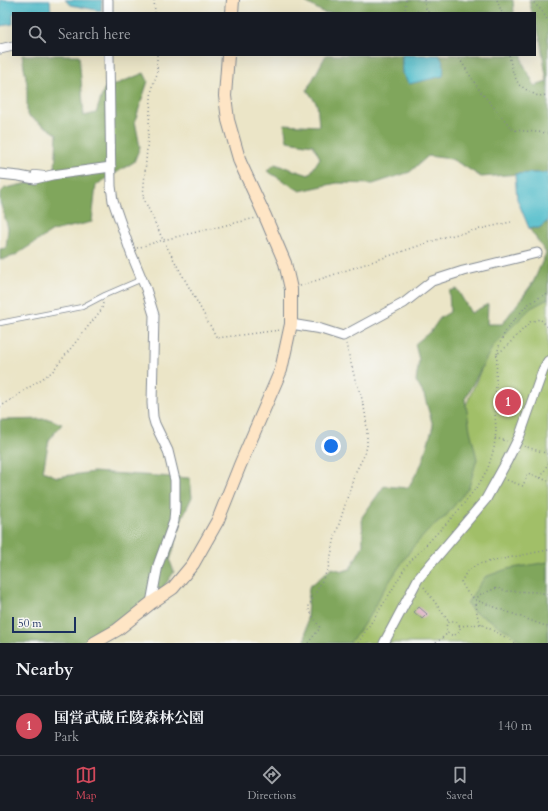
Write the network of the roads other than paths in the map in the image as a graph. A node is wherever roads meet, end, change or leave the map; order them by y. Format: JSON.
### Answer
{"nodes":[{"id":1,"x":108,"y":0,"type":"edge"},
{"id":2,"x":233,"y":0,"type":"edge"},
{"id":3,"x":108,"y":12,"type":"edge"},
{"id":4,"x":232,"y":12,"type":"edge"},
{"id":5,"x":12,"y":46,"type":"edge"},
{"id":6,"x":0,"y":49,"type":"edge"},
{"id":7,"x":108,"y":56,"type":"edge"},
{"id":8,"x":228,"y":56,"type":"edge"},
{"id":9,"x":111,"y":167,"type":"junction"},
{"id":10,"x":34,"y":173,"type":"dead end"},
{"id":11,"x":0,"y":174,"type":"edge"},
{"id":12,"x":52,"y":175,"type":"junction"},
{"id":13,"x":537,"y":253,"type":"dead end"},
{"id":14,"x":142,"y":279,"type":"junction"},
{"id":15,"x":0,"y":323,"type":"edge"},
{"id":16,"x":291,"y":326,"type":"junction"},
{"id":17,"x":548,"y":361,"type":"edge"},
{"id":18,"x":151,"y":603,"type":"junction"},
{"id":19,"x":94,"y":643,"type":"edge"},
{"id":20,"x":384,"y":643,"type":"edge"}],
"edges":[{"from":1,"to":3,"type":"street"},
{"from":2,"to":4,"type":"street"},
{"from":5,"to":6,"type":"street"},
{"from":7,"to":9,"type":"street"},
{"from":8,"to":16,"type":"street"},
{"from":9,"to":12,"type":"street"},
{"from":9,"to":14,"type":"street"},
{"from":10,"to":12,"type":"lane"},
{"from":11,"to":12,"type":"street"},
{"from":13,"to":16,"type":"street"},
{"from":14,"to":15,"type":"lane"},
{"from":14,"to":18,"type":"street"},
{"from":16,"to":18,"type":"street"},
{"from":17,"to":20,"type":"street"},
{"from":18,"to":19,"type":"street"}]}
